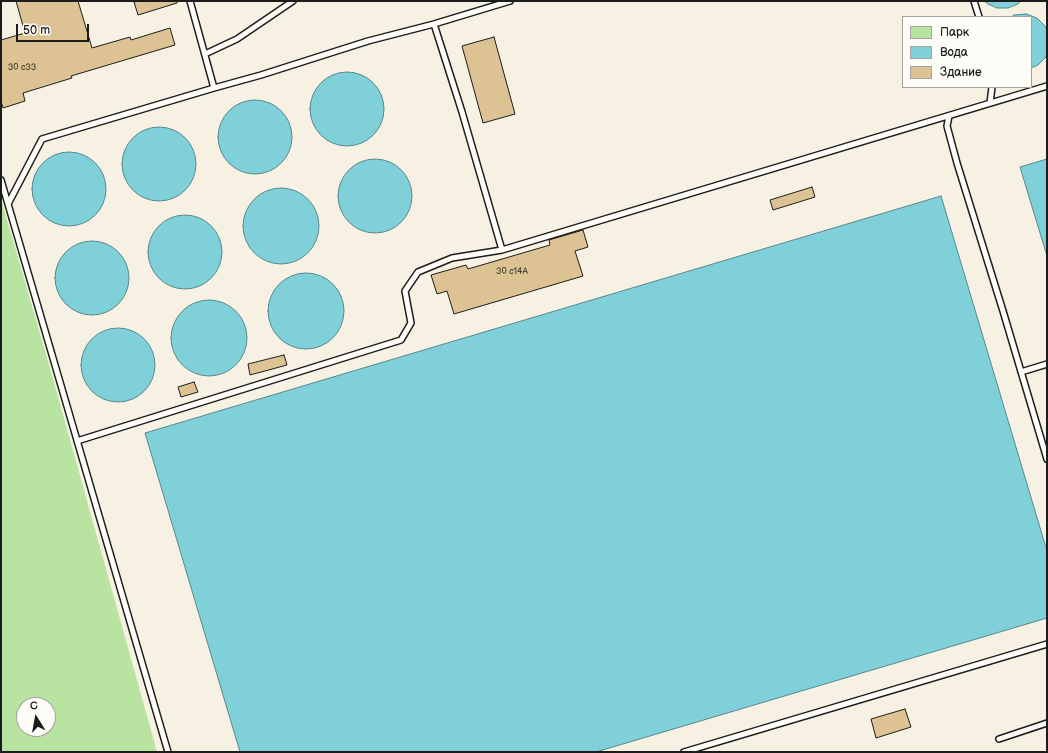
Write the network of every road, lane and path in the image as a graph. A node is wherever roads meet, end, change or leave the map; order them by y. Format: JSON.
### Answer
{"nodes":[{"id":1,"x":190,"y":1,"type":"edge"},
{"id":2,"x":293,"y":1,"type":"edge"},
{"id":3,"x":510,"y":1,"type":"edge"},
{"id":4,"x":974,"y":1,"type":"edge"},
{"id":5,"x":979,"y":16,"type":"edge"},
{"id":6,"x":434,"y":24,"type":"junction"},
{"id":7,"x":205,"y":54,"type":"junction"},
{"id":8,"x":1047,"y":86,"type":"edge"},
{"id":9,"x":214,"y":88,"type":"junction"},
{"id":10,"x":992,"y":88,"type":"edge"},
{"id":11,"x":990,"y":103,"type":"junction"},
{"id":12,"x":949,"y":116,"type":"junction"},
{"id":13,"x":1,"y":180,"type":"edge"},
{"id":14,"x":8,"y":204,"type":"junction"},
{"id":15,"x":502,"y":250,"type":"junction"},
{"id":16,"x":1047,"y":364,"type":"edge"},
{"id":17,"x":1021,"y":372,"type":"junction"},
{"id":18,"x":77,"y":441,"type":"junction"},
{"id":19,"x":1047,"y":459,"type":"edge"},
{"id":20,"x":1047,"y":644,"type":"edge"},
{"id":21,"x":1047,"y":723,"type":"edge"},
{"id":22,"x":999,"y":739,"type":"dead end"},
{"id":23,"x":168,"y":752,"type":"edge"},
{"id":24,"x":684,"y":752,"type":"edge"}],
"edges":[{"from":1,"to":7,"type":"lane"},
{"from":2,"to":7,"type":"lane"},
{"from":3,"to":6,"type":"lane"},
{"from":4,"to":5,"type":"lane"},
{"from":6,"to":9,"type":"lane"},
{"from":6,"to":15,"type":"lane"},
{"from":7,"to":9,"type":"lane"},
{"from":8,"to":11,"type":"lane"},
{"from":9,"to":14,"type":"lane"},
{"from":10,"to":11,"type":"lane"},
{"from":11,"to":12,"type":"lane"},
{"from":12,"to":15,"type":"lane"},
{"from":12,"to":17,"type":"lane"},
{"from":13,"to":14,"type":"lane"},
{"from":14,"to":18,"type":"lane"},
{"from":15,"to":18,"type":"lane"},
{"from":16,"to":17,"type":"lane"},
{"from":17,"to":19,"type":"lane"},
{"from":18,"to":23,"type":"lane"},
{"from":20,"to":24,"type":"lane"},
{"from":21,"to":22,"type":"lane"}]}
